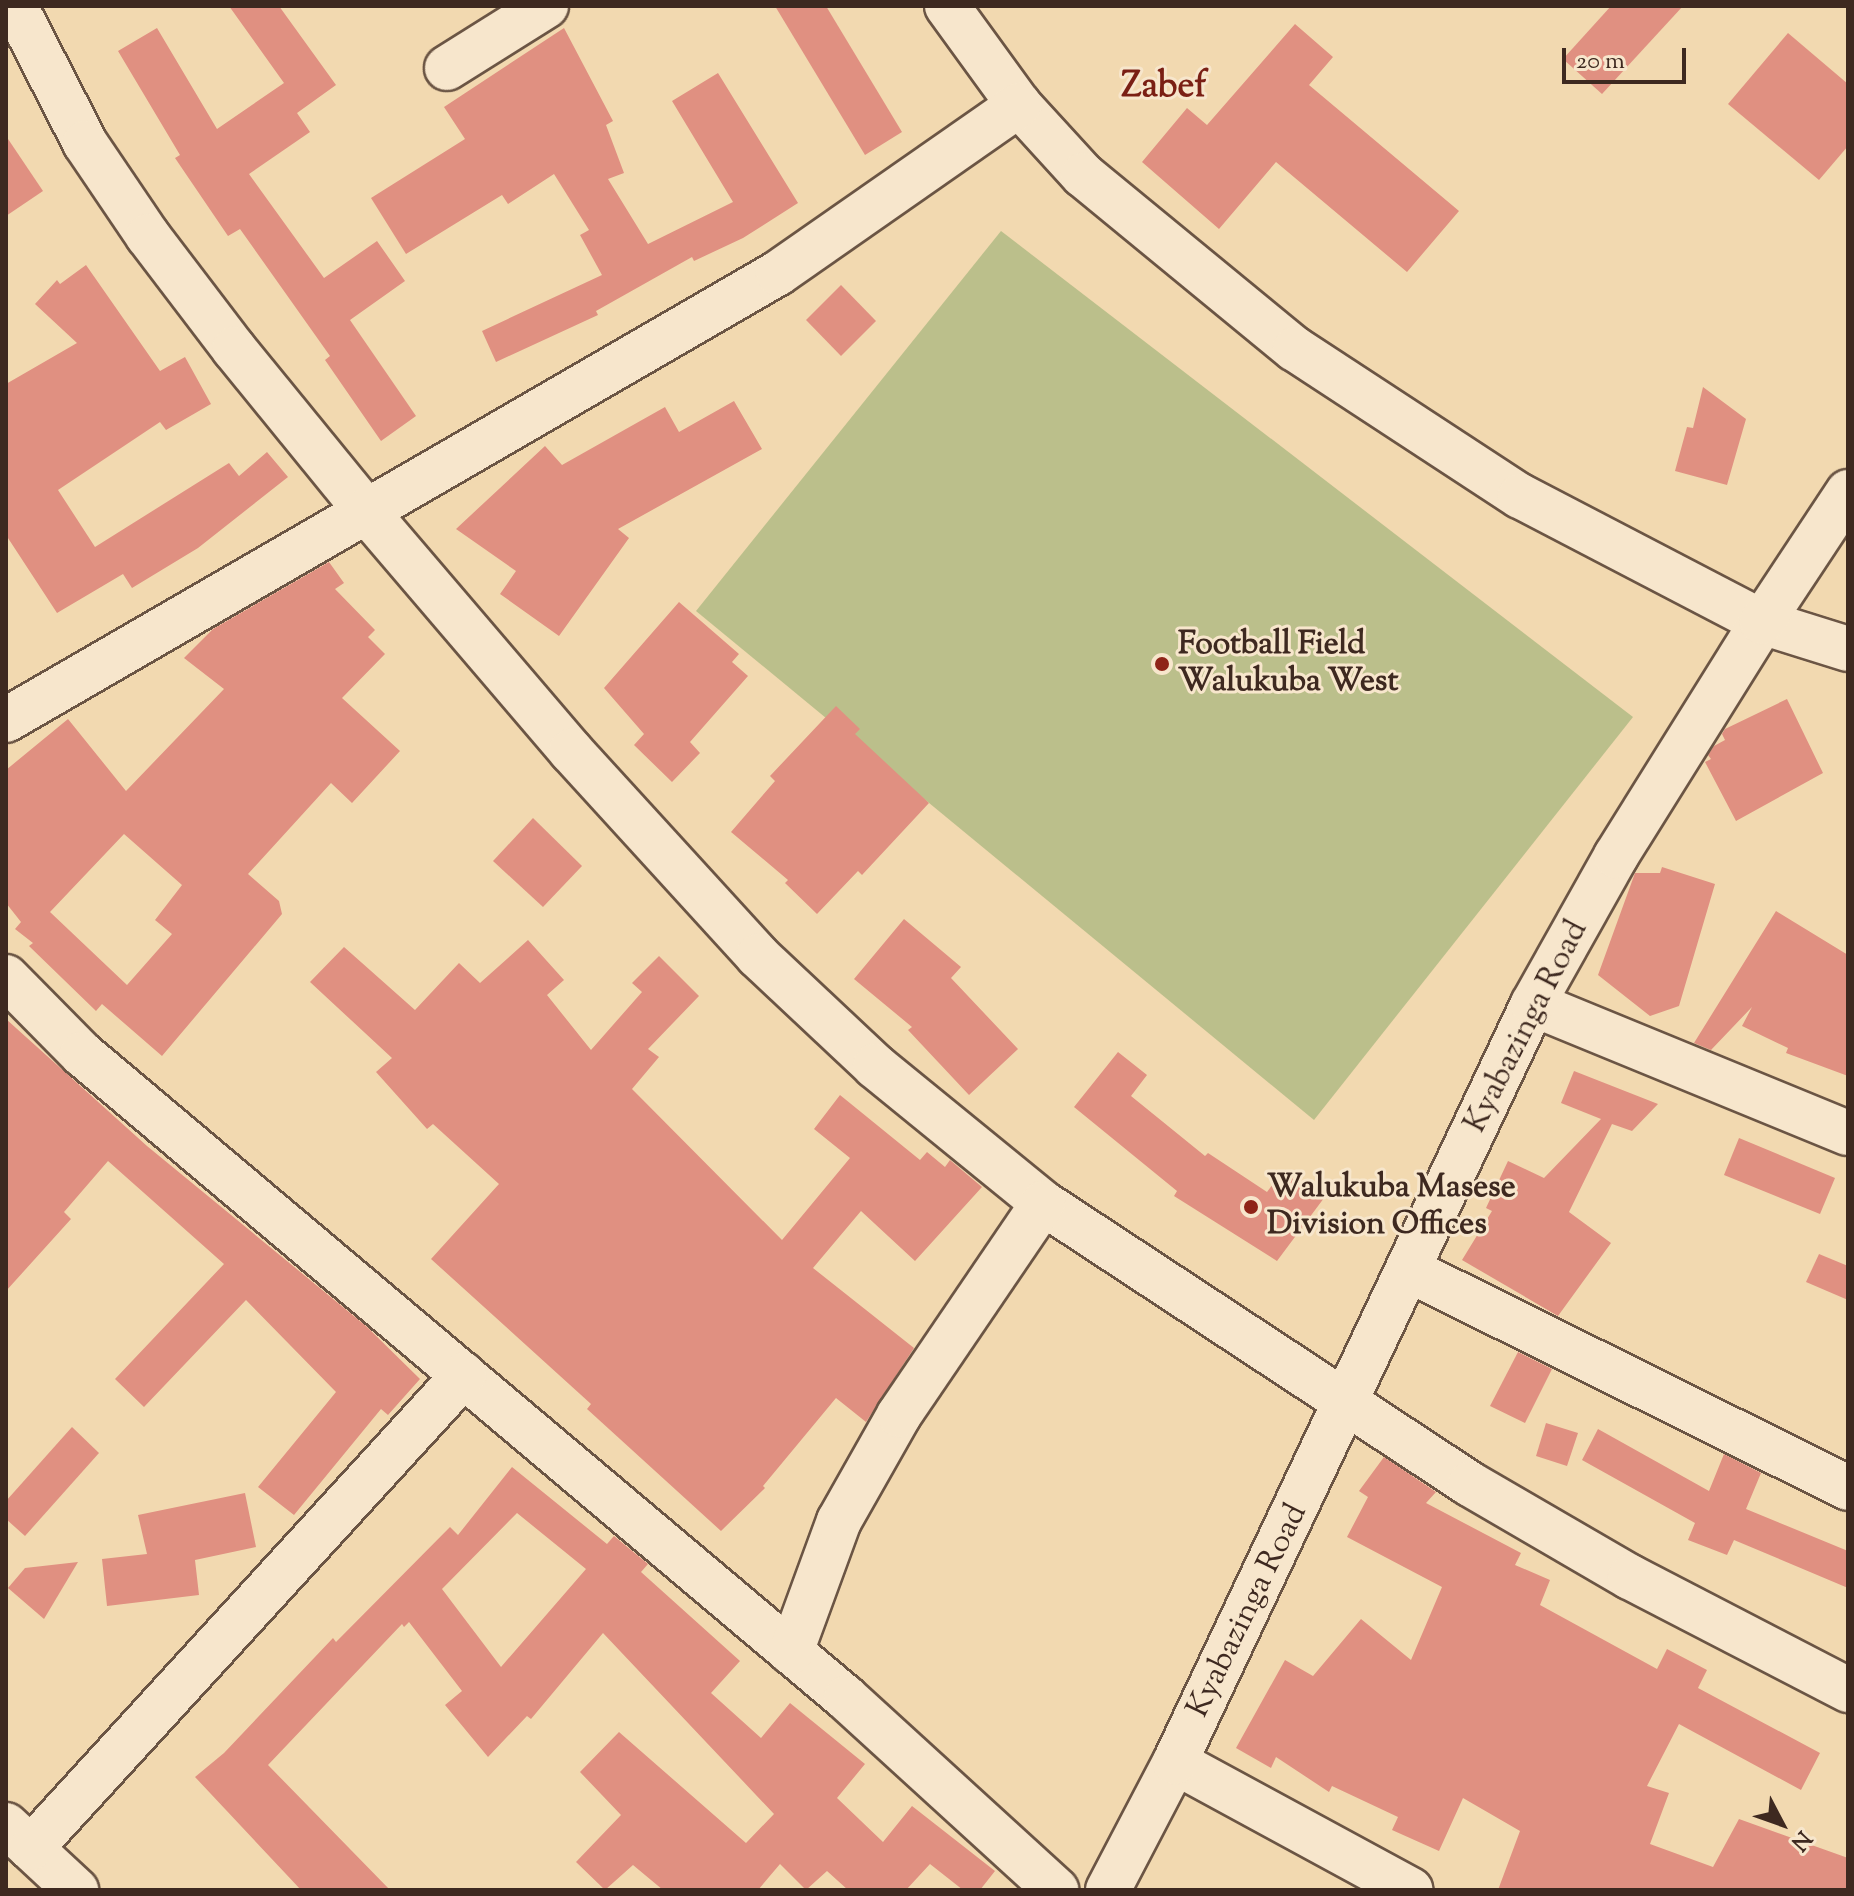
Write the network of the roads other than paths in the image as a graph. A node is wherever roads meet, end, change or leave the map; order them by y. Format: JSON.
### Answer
{"nodes":[{"id":1,"x":15,"y":6,"type":"edge"},
{"id":2,"x":546,"y":6,"type":"edge"},
{"id":3,"x":947,"y":6,"type":"edge"},
{"id":4,"x":447,"y":68,"type":"dead end"},
{"id":5,"x":1019,"y":105,"type":"junction"},
{"id":6,"x":1848,"y":492,"type":"edge"},
{"id":7,"x":366,"y":511,"type":"junction"},
{"id":8,"x":1762,"y":622,"type":"junction"},
{"id":9,"x":1848,"y":649,"type":"edge"},
{"id":10,"x":6,"y":720,"type":"edge"},
{"id":11,"x":6,"y":977,"type":"edge"},
{"id":12,"x":1533,"y":1004,"type":"junction"},
{"id":13,"x":1848,"y":1133,"type":"edge"},
{"id":14,"x":1043,"y":1203,"type":"junction"},
{"id":15,"x":1409,"y":1270,"type":"junction"},
{"id":16,"x":464,"y":1375,"type":"junction"},
{"id":17,"x":1347,"y":1403,"type":"junction"},
{"id":18,"x":1848,"y":1488,"type":"edge"},
{"id":19,"x":791,"y":1652,"type":"junction"},
{"id":20,"x":1848,"y":1690,"type":"edge"},
{"id":21,"x":1175,"y":1762,"type":"junction"},
{"id":22,"x":18,"y":1836,"type":"edge"},
{"id":23,"x":76,"y":1890,"type":"edge"},
{"id":24,"x":1056,"y":1890,"type":"edge"},
{"id":25,"x":1108,"y":1890,"type":"edge"},
{"id":26,"x":1411,"y":1890,"type":"edge"}],
"edges":[{"from":1,"to":7,"type":"street"},
{"from":2,"to":4,"type":"street"},
{"from":3,"to":5,"type":"street"},
{"from":5,"to":7,"type":"street"},
{"from":5,"to":8,"type":"street"},
{"from":6,"to":8,"type":"street","name":"Kyabazinga Road"},
{"from":7,"to":10,"type":"street"},
{"from":7,"to":14,"type":"street"},
{"from":8,"to":9,"type":"street"},
{"from":8,"to":12,"type":"street","name":"Kyabazinga Road"},
{"from":11,"to":16,"type":"street"},
{"from":12,"to":13,"type":"street"},
{"from":12,"to":15,"type":"street","name":"Kyabazinga Road"},
{"from":14,"to":17,"type":"street"},
{"from":14,"to":19,"type":"street"},
{"from":15,"to":17,"type":"street","name":"Kyabazinga Road"},
{"from":15,"to":18,"type":"street"},
{"from":16,"to":19,"type":"street"},
{"from":16,"to":22,"type":"street"},
{"from":17,"to":20,"type":"street"},
{"from":17,"to":21,"type":"street","name":"Kyabazinga Road"},
{"from":19,"to":24,"type":"street"},
{"from":21,"to":25,"type":"street","name":"Kyabazinga Road"},
{"from":21,"to":26,"type":"street"},
{"from":22,"to":23,"type":"street"}]}
